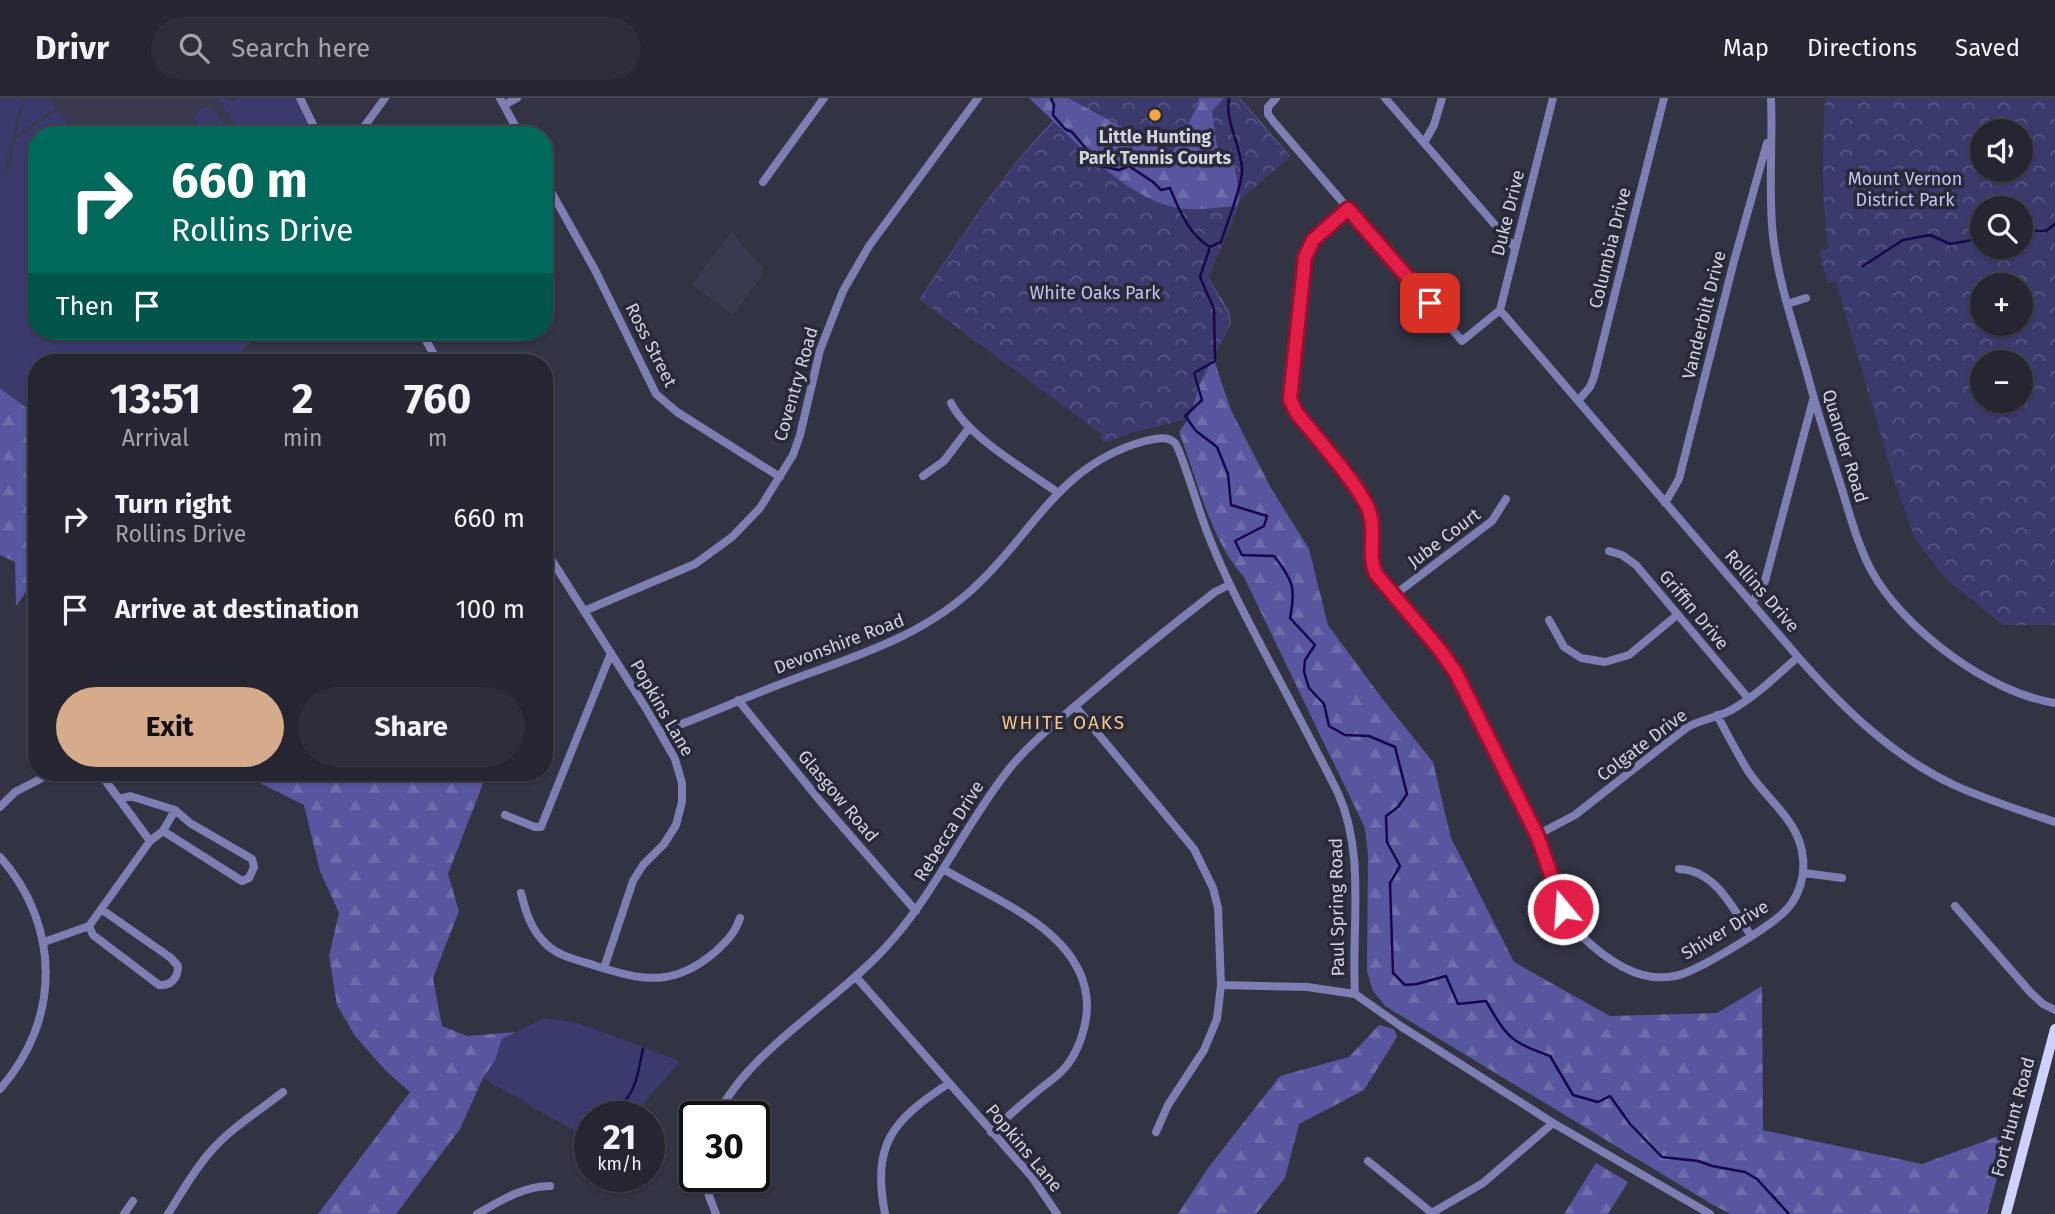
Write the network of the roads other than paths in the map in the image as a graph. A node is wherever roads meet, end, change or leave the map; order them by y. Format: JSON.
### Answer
{"nodes":[{"id":1,"x":300,"y":98,"type":"edge"},
{"id":2,"x":385,"y":98,"type":"edge"},
{"id":3,"x":517,"y":98,"type":"edge"},
{"id":4,"x":824,"y":98,"type":"edge"},
{"id":5,"x":978,"y":98,"type":"edge"},
{"id":6,"x":1276,"y":98,"type":"edge"},
{"id":7,"x":1385,"y":98,"type":"edge"},
{"id":8,"x":1442,"y":98,"type":"edge"},
{"id":9,"x":1553,"y":98,"type":"edge"},
{"id":10,"x":1664,"y":98,"type":"edge"},
{"id":11,"x":1771,"y":98,"type":"edge"},
{"id":12,"x":502,"y":102,"type":"edge"},
{"id":13,"x":314,"y":126,"type":"edge"},
{"id":14,"x":365,"y":126,"type":"edge"},
{"id":15,"x":515,"y":126,"type":"edge"},
{"id":16,"x":1770,"y":134,"type":"junction"},
{"id":17,"x":1424,"y":143,"type":"junction"},
{"id":18,"x":763,"y":182,"type":"dead end"},
{"id":19,"x":553,"y":195,"type":"edge"},
{"id":20,"x":1348,"y":209,"type":"junction"},
{"id":21,"x":1516,"y":248,"type":"junction"},
{"id":22,"x":1806,"y":298,"type":"dead end"},
{"id":23,"x":1787,"y":304,"type":"junction"},
{"id":24,"x":1500,"y":310,"type":"junction"},
{"id":25,"x":1813,"y":400,"type":"junction"},
{"id":26,"x":1578,"y":401,"type":"junction"},
{"id":27,"x":951,"y":403,"type":"dead end"},
{"id":28,"x":969,"y":428,"type":"junction"},
{"id":29,"x":1174,"y":442,"type":"joint"},
{"id":30,"x":923,"y":476,"type":"dead end"},
{"id":31,"x":780,"y":477,"type":"junction"},
{"id":32,"x":1057,"y":492,"type":"junction"},
{"id":33,"x":1506,"y":499,"type":"dead end"},
{"id":34,"x":1665,"y":503,"type":"junction"},
{"id":35,"x":1609,"y":551,"type":"dead end"},
{"id":36,"x":553,"y":562,"type":"edge"},
{"id":37,"x":1229,"y":585,"type":"junction"},
{"id":38,"x":1393,"y":596,"type":"junction"},
{"id":39,"x":1752,"y":603,"type":"junction"},
{"id":40,"x":584,"y":611,"type":"junction"},
{"id":41,"x":1677,"y":614,"type":"junction"},
{"id":42,"x":1549,"y":620,"type":"dead end"},
{"id":43,"x":611,"y":653,"type":"junction"},
{"id":44,"x":1798,"y":657,"type":"junction"},
{"id":45,"x":1748,"y":698,"type":"junction"},
{"id":46,"x":738,"y":700,"type":"junction"},
{"id":47,"x":2055,"y":703,"type":"edge"},
{"id":48,"x":1075,"y":706,"type":"junction"},
{"id":49,"x":1717,"y":715,"type":"junction"},
{"id":50,"x":660,"y":732,"type":"junction"},
{"id":51,"x":36,"y":781,"type":"edge"},
{"id":52,"x":106,"y":781,"type":"edge"},
{"id":53,"x":119,"y":799,"type":"junction"},
{"id":54,"x":0,"y":807,"type":"edge"},
{"id":55,"x":174,"y":810,"type":"junction"},
{"id":56,"x":505,"y":815,"type":"dead end"},
{"id":57,"x":2055,"y":822,"type":"edge"},
{"id":58,"x":163,"y":831,"type":"junction"},
{"id":59,"x":1537,"y":835,"type":"junction"},
{"id":60,"x":150,"y":841,"type":"junction"},
{"id":61,"x":0,"y":857,"type":"edge"},
{"id":62,"x":1679,"y":869,"type":"dead end"},
{"id":63,"x":945,"y":870,"type":"junction"},
{"id":64,"x":1804,"y":873,"type":"junction"},
{"id":65,"x":1842,"y":878,"type":"dead end"},
{"id":66,"x":521,"y":893,"type":"dead end"},
{"id":67,"x":1955,"y":906,"type":"dead end"},
{"id":68,"x":101,"y":909,"type":"junction"},
{"id":69,"x":916,"y":911,"type":"junction"},
{"id":70,"x":740,"y":918,"type":"dead end"},
{"id":71,"x":89,"y":926,"type":"junction"},
{"id":72,"x":1751,"y":936,"type":"junction"},
{"id":73,"x":44,"y":942,"type":"junction"},
{"id":74,"x":604,"y":968,"type":"junction"},
{"id":75,"x":856,"y":977,"type":"junction"},
{"id":76,"x":1221,"y":985,"type":"junction"},
{"id":77,"x":1355,"y":994,"type":"junction"},
{"id":78,"x":2055,"y":1010,"type":"edge"},
{"id":79,"x":2055,"y":1029,"type":"edge"},
{"id":80,"x":947,"y":1084,"type":"junction"},
{"id":81,"x":0,"y":1089,"type":"edge"},
{"id":82,"x":283,"y":1092,"type":"dead end"},
{"id":83,"x":726,"y":1101,"type":"edge"},
{"id":84,"x":1553,"y":1124,"type":"junction"},
{"id":85,"x":991,"y":1132,"type":"junction"},
{"id":86,"x":1156,"y":1132,"type":"dead end"},
{"id":87,"x":1368,"y":1161,"type":"dead end"},
{"id":88,"x":550,"y":1186,"type":"dead end"},
{"id":89,"x":708,"y":1192,"type":"edge"},
{"id":90,"x":133,"y":1201,"type":"dead end"},
{"id":91,"x":124,"y":1214,"type":"edge"},
{"id":92,"x":168,"y":1214,"type":"edge"},
{"id":93,"x":477,"y":1214,"type":"edge"},
{"id":94,"x":716,"y":1214,"type":"edge"},
{"id":95,"x":886,"y":1214,"type":"edge"},
{"id":96,"x":1057,"y":1214,"type":"edge"},
{"id":97,"x":1431,"y":1214,"type":"edge"},
{"id":98,"x":1710,"y":1214,"type":"edge"},
{"id":99,"x":2006,"y":1214,"type":"edge"}],
"edges":[{"from":1,"to":13,"type":"street"},
{"from":2,"to":14,"type":"street"},
{"from":3,"to":12,"type":"street"},
{"from":4,"to":18,"type":"street"},
{"from":5,"to":31,"type":"street","name":"Coventry Road"},
{"from":6,"to":20,"type":"street"},
{"from":7,"to":17,"type":"street"},
{"from":8,"to":17,"type":"street"},
{"from":9,"to":21,"type":"street","name":"Duke Drive"},
{"from":10,"to":26,"type":"street","name":"Columbia Drive"},
{"from":11,"to":16,"type":"street","name":"Quander Road"},
{"from":12,"to":15,"type":"street"},
{"from":16,"to":23,"type":"street","name":"Quander Road"},
{"from":16,"to":34,"type":"street","name":"Vanderbilt Drive"},
{"from":17,"to":21,"type":"street"},
{"from":19,"to":31,"type":"street","name":"Ross Street"},
{"from":20,"to":24,"type":"street"},
{"from":20,"to":38,"type":"street","name":"Shiver Drive"},
{"from":21,"to":24,"type":"street","name":"Duke Drive"},
{"from":22,"to":23,"type":"street"},
{"from":23,"to":25,"type":"street","name":"Quander Road"},
{"from":24,"to":26,"type":"street","name":"Rollins Drive"},
{"from":25,"to":39,"type":"street"},
{"from":25,"to":47,"type":"street","name":"Quander Road"},
{"from":26,"to":34,"type":"street","name":"Rollins Drive"},
{"from":27,"to":28,"type":"street"},
{"from":28,"to":30,"type":"street"},
{"from":28,"to":32,"type":"street"},
{"from":29,"to":32,"type":"street","name":"Devonshire Road"},
{"from":29,"to":37,"type":"street","name":"Paul Spring Road"},
{"from":31,"to":40,"type":"street","name":"Coventry Road"},
{"from":32,"to":46,"type":"street","name":"Devonshire Road"},
{"from":33,"to":38,"type":"street","name":"Jube Court"},
{"from":34,"to":39,"type":"street","name":"Rollins Drive"},
{"from":35,"to":41,"type":"street","name":"Griffin Drive"},
{"from":36,"to":40,"type":"street","name":"Popkins Lane"},
{"from":37,"to":48,"type":"street","name":"Rebecca Drive"},
{"from":37,"to":77,"type":"street","name":"Paul Spring Road"},
{"from":38,"to":59,"type":"street","name":"Shiver Drive"},
{"from":39,"to":44,"type":"street","name":"Rollins Drive"},
{"from":40,"to":43,"type":"street","name":"Popkins Lane"},
{"from":41,"to":42,"type":"street"},
{"from":41,"to":45,"type":"street","name":"Griffin Drive"},
{"from":43,"to":50,"type":"street","name":"Popkins Lane"},
{"from":43,"to":56,"type":"street"},
{"from":44,"to":45,"type":"street","name":"Colgate Drive"},
{"from":44,"to":57,"type":"street","name":"Rollins Drive"},
{"from":45,"to":49,"type":"street","name":"Colgate Drive"},
{"from":46,"to":50,"type":"street","name":"Devonshire Road"},
{"from":46,"to":69,"type":"street","name":"Glasgow Road"},
{"from":48,"to":63,"type":"street","name":"Rebecca Drive"},
{"from":48,"to":76,"type":"street"},
{"from":49,"to":59,"type":"street","name":"Colgate Drive"},
{"from":49,"to":64,"type":"street"},
{"from":50,"to":74,"type":"street","name":"Popkins Lane"},
{"from":51,"to":54,"type":"street"},
{"from":52,"to":53,"type":"street"},
{"from":53,"to":55,"type":"street"},
{"from":53,"to":60,"type":"street"},
{"from":55,"to":58,"type":"street"},
{"from":55,"to":58,"type":"street"},
{"from":58,"to":60,"type":"street"},
{"from":59,"to":72,"type":"street","name":"Shiver Drive"},
{"from":60,"to":68,"type":"street"},
{"from":61,"to":73,"type":"street"},
{"from":62,"to":72,"type":"street"},
{"from":63,"to":69,"type":"street","name":"Rebecca Drive"},
{"from":63,"to":85,"type":"street"},
{"from":64,"to":65,"type":"street"},
{"from":64,"to":72,"type":"street","name":"Shiver Drive"},
{"from":66,"to":74,"type":"street"},
{"from":67,"to":78,"type":"street"},
{"from":68,"to":71,"type":"street"},
{"from":68,"to":71,"type":"street"},
{"from":69,"to":75,"type":"street","name":"Rebecca Drive"},
{"from":70,"to":74,"type":"street"},
{"from":71,"to":73,"type":"street"},
{"from":73,"to":81,"type":"street"},
{"from":75,"to":80,"type":"street","name":"Popkins Lane"},
{"from":75,"to":83,"type":"street","name":"Rebecca Drive"},
{"from":76,"to":77,"type":"street"},
{"from":76,"to":86,"type":"street"},
{"from":77,"to":84,"type":"street","name":"Paul Spring Road"},
{"from":79,"to":99,"type":"main road","name":"Fort Hunt Road"},
{"from":80,"to":85,"type":"street","name":"Popkins Lane"},
{"from":80,"to":95,"type":"street"},
{"from":82,"to":92,"type":"street"},
{"from":84,"to":97,"type":"street"},
{"from":84,"to":98,"type":"street","name":"Paul Spring Road"},
{"from":85,"to":96,"type":"street","name":"Popkins Lane"},
{"from":87,"to":97,"type":"street"},
{"from":88,"to":93,"type":"street"},
{"from":89,"to":94,"type":"street"},
{"from":90,"to":91,"type":"street"}]}
